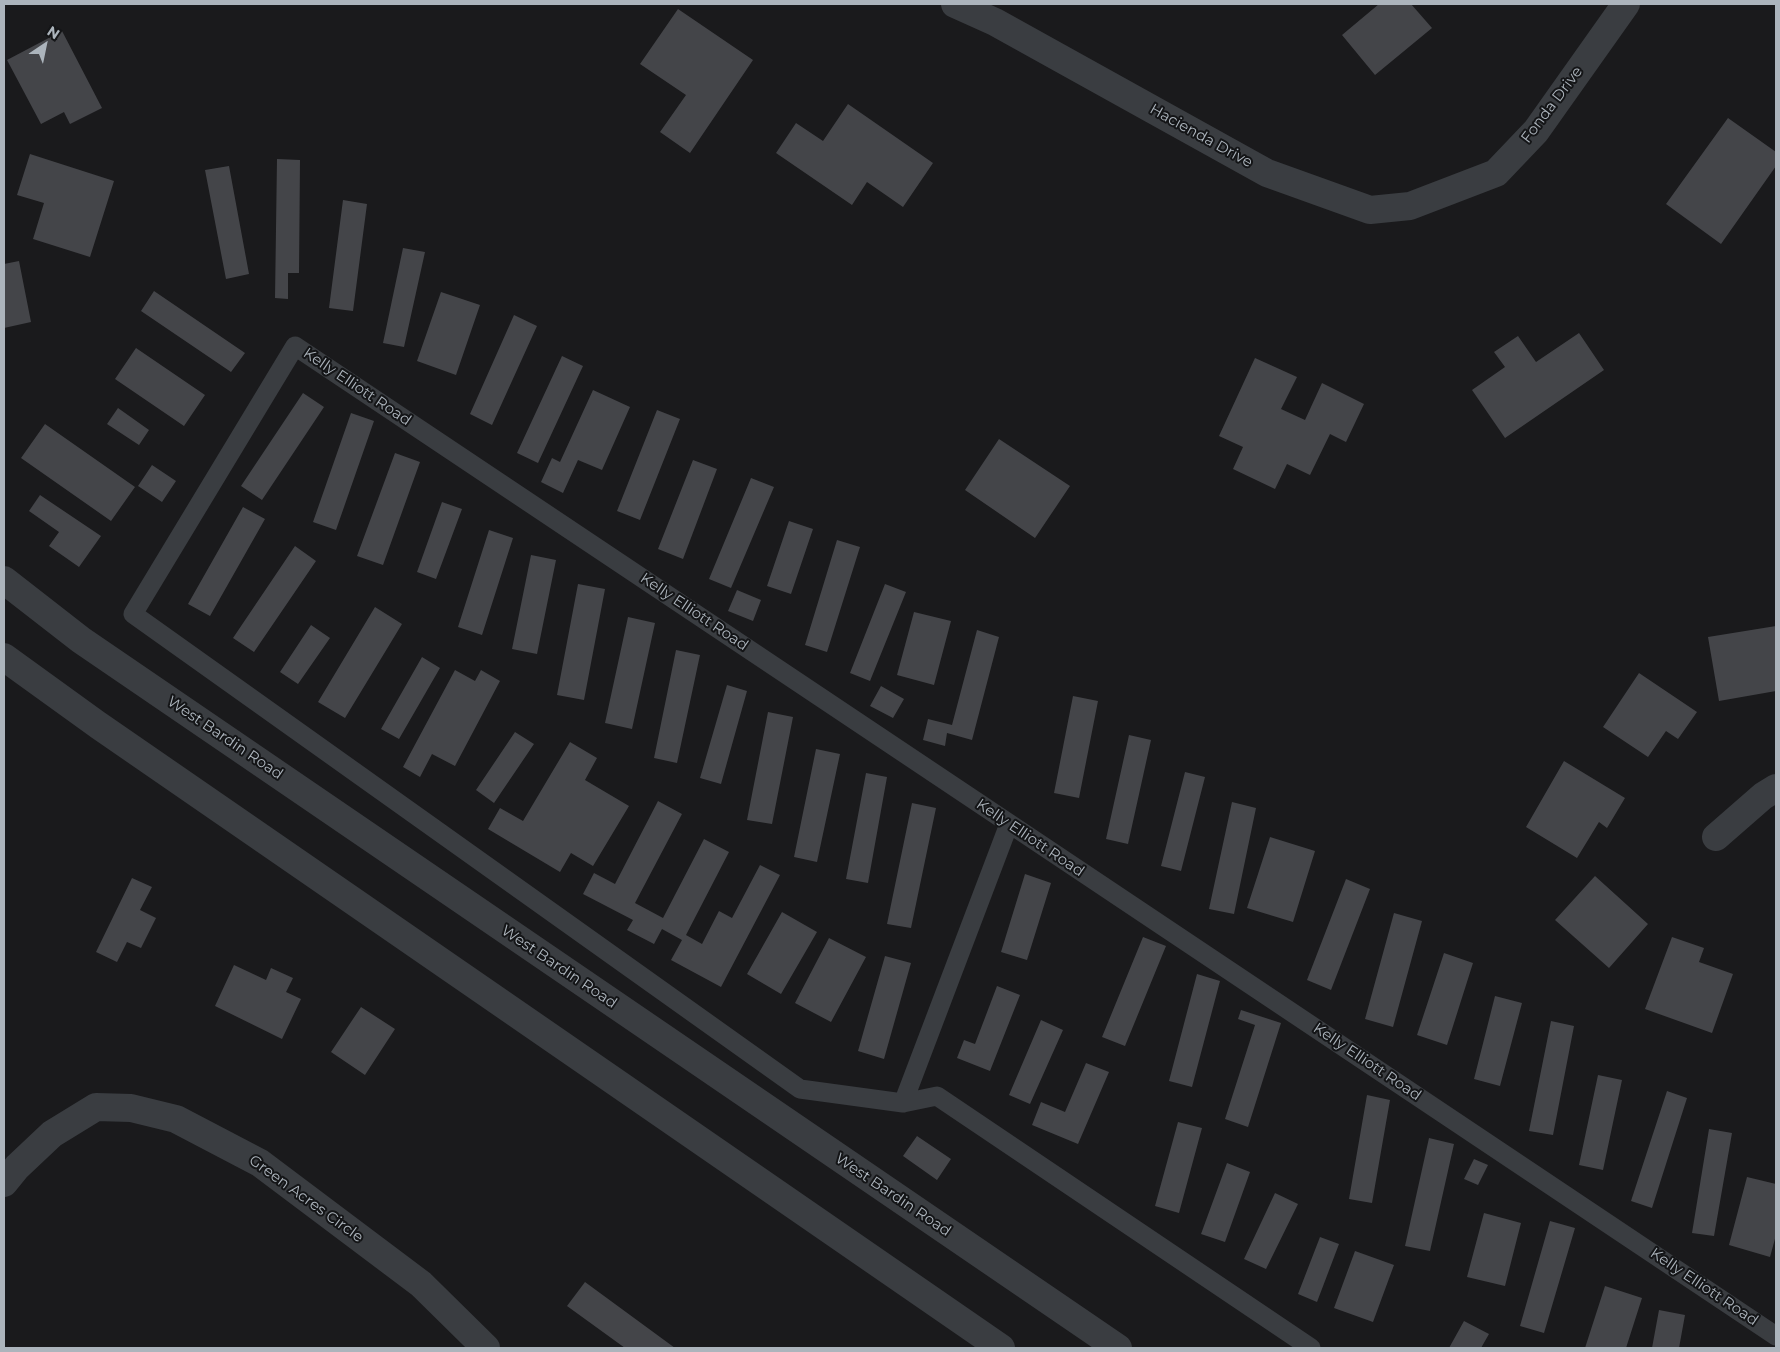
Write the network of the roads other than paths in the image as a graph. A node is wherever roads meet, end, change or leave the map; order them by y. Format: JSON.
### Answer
{"nodes":[{"id":1,"x":955,"y":4,"type":"edge"},
{"id":2,"x":1626,"y":4,"type":"edge"},
{"id":3,"x":1461,"y":186,"type":"joint"},
{"id":4,"x":4,"y":580,"type":"edge"},
{"id":5,"x":4,"y":657,"type":"edge"},
{"id":6,"x":1776,"y":788,"type":"edge"},
{"id":7,"x":1009,"y":824,"type":"junction"},
{"id":8,"x":1716,"y":837,"type":"dead end"},
{"id":9,"x":903,"y":1104,"type":"junction"},
{"id":10,"x":4,"y":1182,"type":"edge"},
{"id":11,"x":1776,"y":1336,"type":"edge"},
{"id":12,"x":486,"y":1348,"type":"edge"},
{"id":13,"x":1001,"y":1348,"type":"edge"},
{"id":14,"x":1118,"y":1348,"type":"edge"},
{"id":15,"x":1311,"y":1348,"type":"edge"}],
"edges":[{"from":1,"to":3,"type":"street","name":"Hacienda Drive"},
{"from":2,"to":3,"type":"street","name":"Fonda Drive"},
{"from":4,"to":14,"type":"street","name":"West Bardin Road"},
{"from":5,"to":13,"type":"street"},
{"from":6,"to":8,"type":"street"},
{"from":7,"to":9,"type":"lane"},
{"from":7,"to":9,"type":"lane","name":"Kelly Elliott Road"},
{"from":7,"to":11,"type":"lane","name":"Kelly Elliott Road"},
{"from":9,"to":15,"type":"lane","name":"Kelly Elliott Road"},
{"from":10,"to":12,"type":"street","name":"Green Acres Circle"}]}
